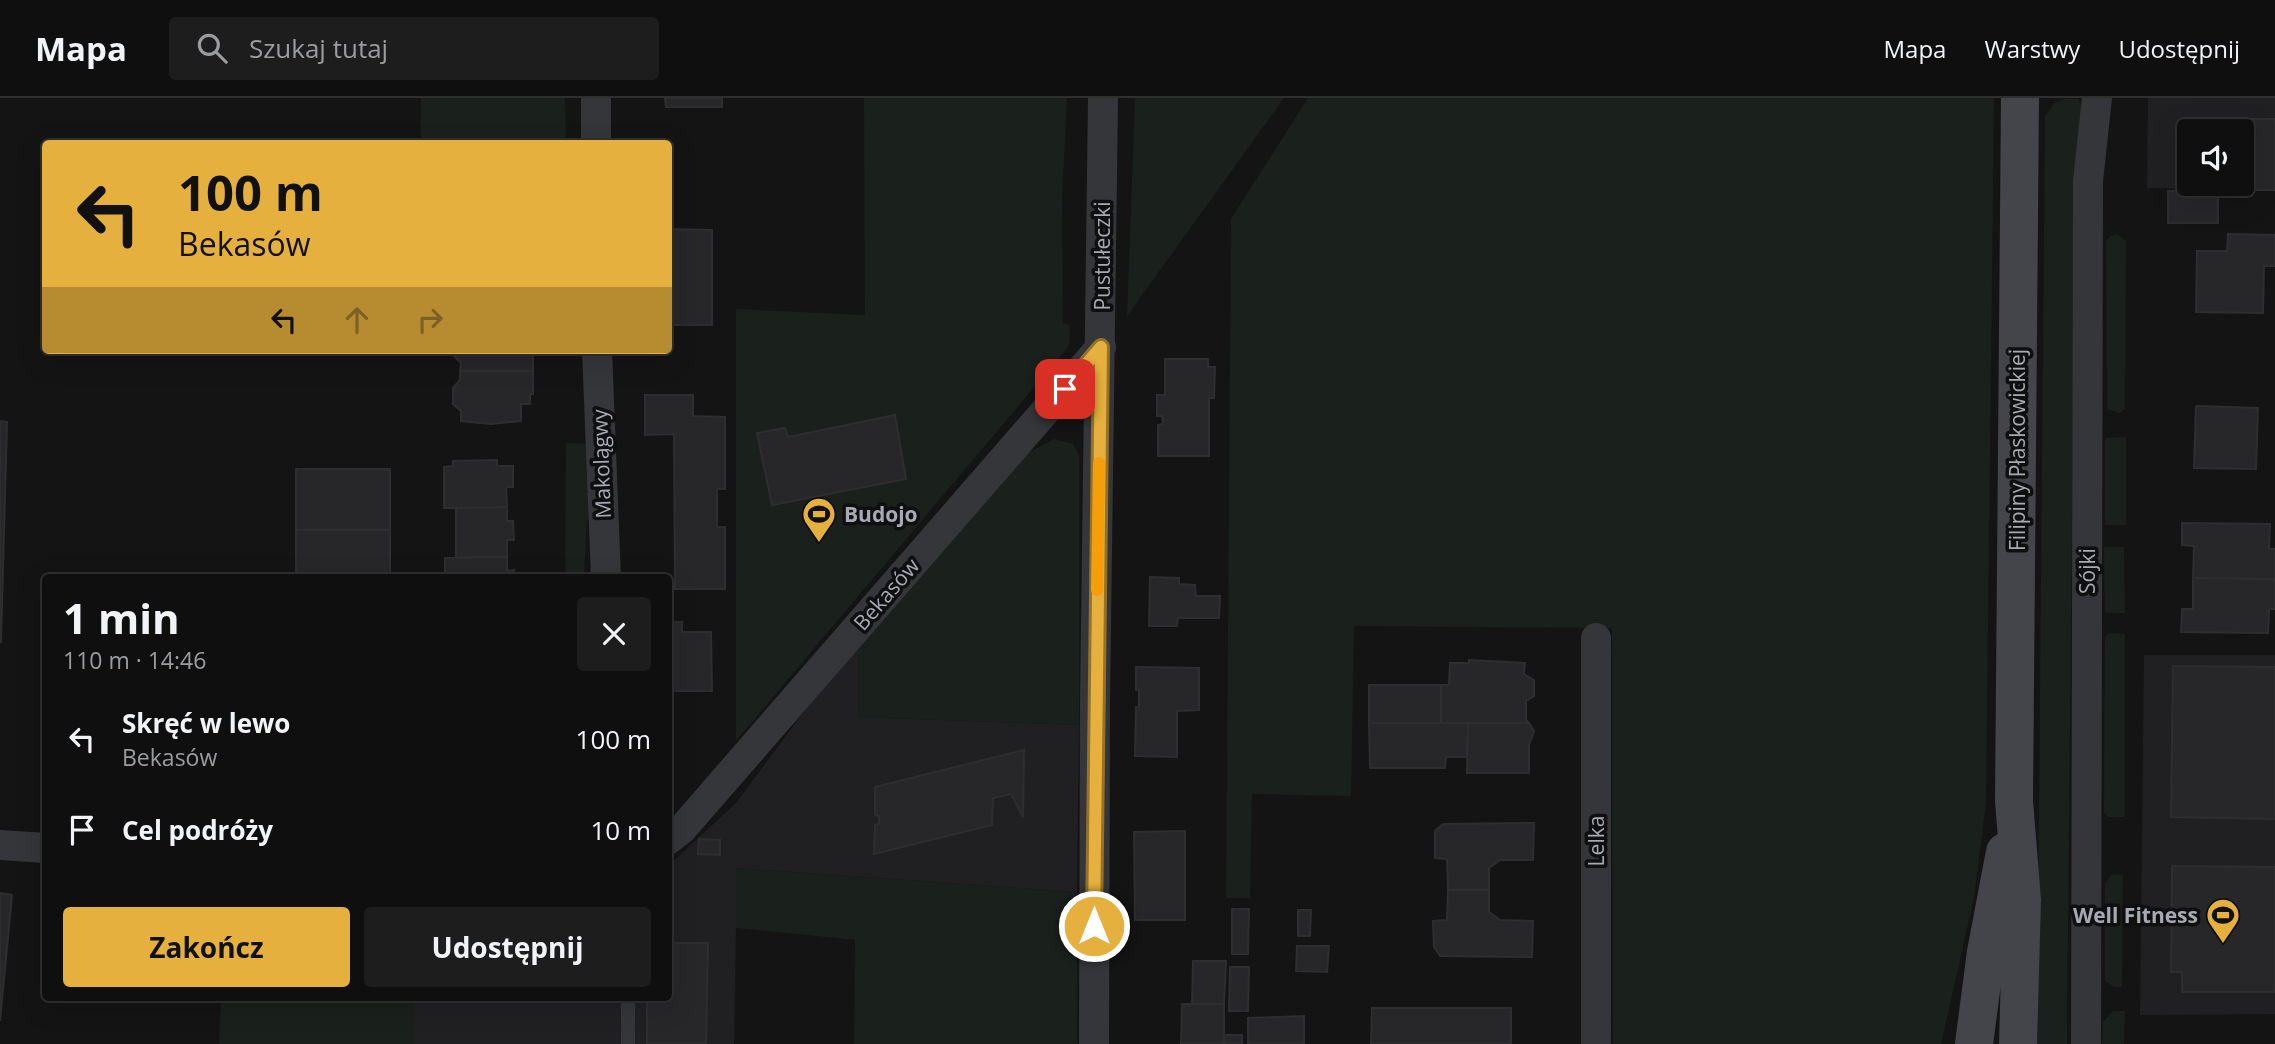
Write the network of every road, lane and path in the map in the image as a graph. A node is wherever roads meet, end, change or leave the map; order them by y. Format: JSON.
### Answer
{"nodes":[{"id":1,"x":596,"y":98,"type":"edge"},
{"id":2,"x":1103,"y":98,"type":"edge"},
{"id":3,"x":2020,"y":98,"type":"edge"},
{"id":4,"x":2096,"y":98,"type":"edge"},
{"id":5,"x":596,"y":140,"type":"edge"},
{"id":6,"x":1101,"y":347,"type":"junction"},
{"id":7,"x":597,"y":354,"type":"edge"},
{"id":8,"x":606,"y":574,"type":"edge"},
{"id":9,"x":1596,"y":638,"type":"dead end"},
{"id":10,"x":2014,"y":802,"type":"junction"},
{"id":11,"x":672,"y":836,"type":"edge"},
{"id":12,"x":0,"y":845,"type":"edge"},
{"id":13,"x":42,"y":848,"type":"edge"},
{"id":14,"x":628,"y":1001,"type":"edge"},
{"id":15,"x":628,"y":1044,"type":"edge"},
{"id":16,"x":1094,"y":1044,"type":"edge"},
{"id":17,"x":1596,"y":1044,"type":"edge"},
{"id":18,"x":1974,"y":1044,"type":"edge"},
{"id":19,"x":2018,"y":1044,"type":"edge"},
{"id":20,"x":2086,"y":1044,"type":"edge"}],
"edges":[{"from":1,"to":5,"type":"street"},
{"from":2,"to":6,"type":"street","name":"Pustułeczki"},
{"from":3,"to":10,"type":"main road","name":"Filipiny Płaskowickiej"},
{"from":4,"to":20,"type":"street","name":"Sójki"},
{"from":6,"to":11,"type":"street","name":"Bekasów"},
{"from":6,"to":16,"type":"street","name":"Pustułeczki"},
{"from":7,"to":8,"type":"street","name":"Makolągwy"},
{"from":9,"to":17,"type":"street","name":"Lelka"},
{"from":10,"to":18,"type":"main road","name":"Filipiny Płaskowickiej"},
{"from":10,"to":19,"type":"main road","name":"Filipiny Płaskowickiej"},
{"from":12,"to":13,"type":"street"},
{"from":14,"to":15,"type":"lane"}]}
